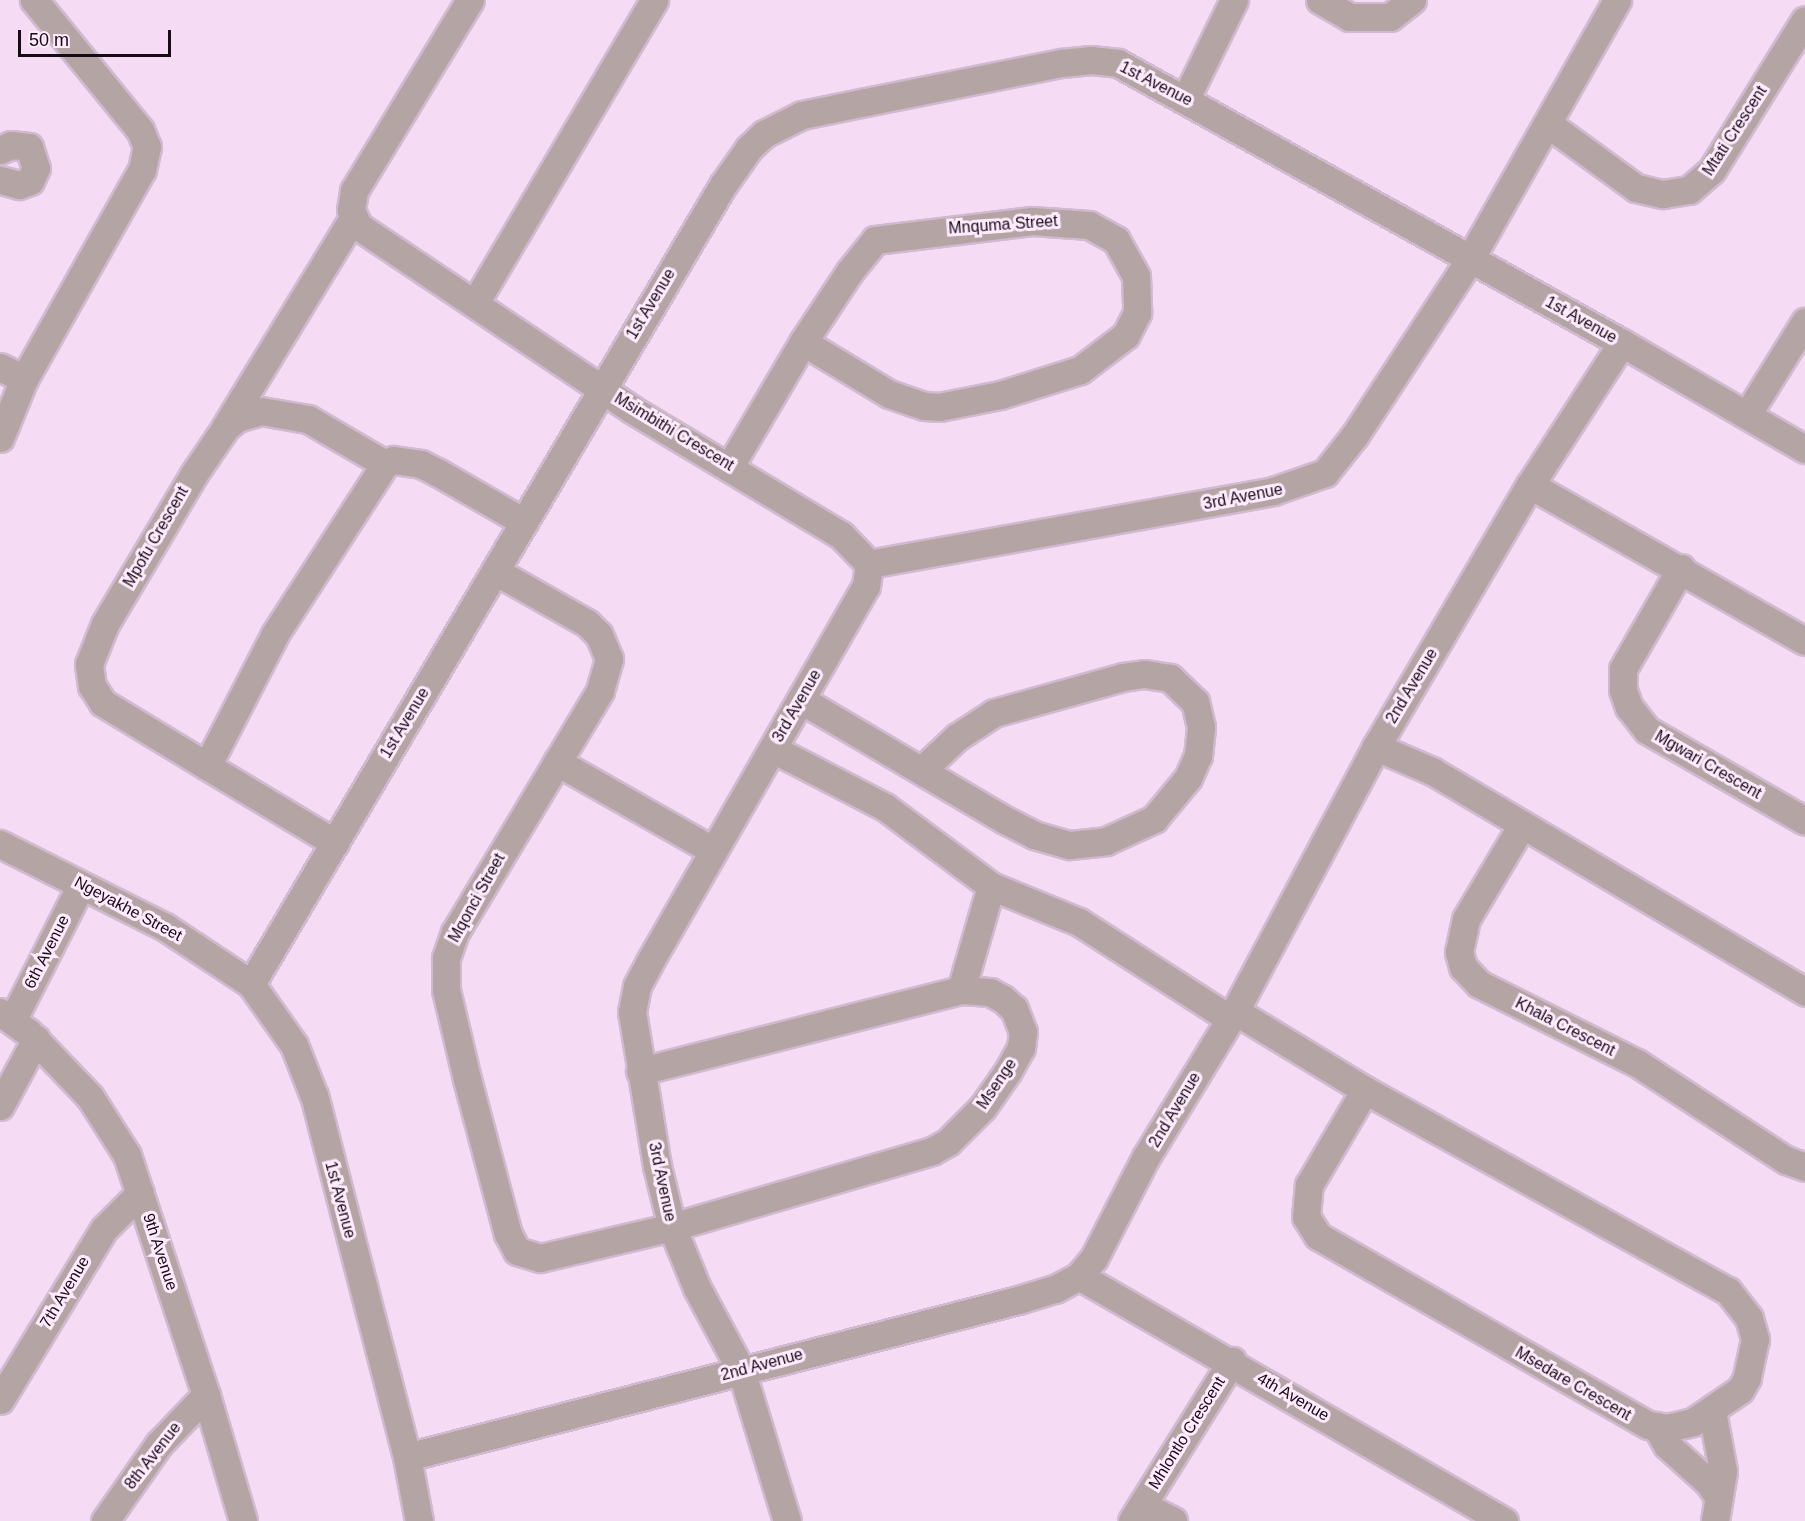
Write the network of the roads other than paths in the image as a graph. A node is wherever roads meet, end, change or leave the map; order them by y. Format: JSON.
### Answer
{"nodes":[{"id":1,"x":34,"y":0,"type":"edge"},
{"id":2,"x":470,"y":0,"type":"edge"},
{"id":3,"x":654,"y":0,"type":"edge"},
{"id":4,"x":1234,"y":0,"type":"edge"},
{"id":5,"x":1320,"y":0,"type":"edge"},
{"id":6,"x":1412,"y":0,"type":"edge"},
{"id":7,"x":1617,"y":0,"type":"edge"},
{"id":8,"x":1805,"y":20,"type":"edge"},
{"id":9,"x":1186,"y":98,"type":"junction"},
{"id":10,"x":1548,"y":124,"type":"junction"},
{"id":11,"x":0,"y":150,"type":"edge"},
{"id":12,"x":0,"y":180,"type":"edge"},
{"id":13,"x":353,"y":218,"type":"junction"},
{"id":14,"x":1470,"y":259,"type":"junction"},
{"id":15,"x":475,"y":303,"type":"junction"},
{"id":16,"x":1805,"y":322,"type":"edge"},
{"id":17,"x":803,"y":342,"type":"junction"},
{"id":18,"x":1622,"y":343,"type":"junction"},
{"id":19,"x":12,"y":373,"type":"edge"},
{"id":20,"x":601,"y":388,"type":"junction"},
{"id":21,"x":1747,"y":415,"type":"junction"},
{"id":22,"x":226,"y":427,"type":"junction"},
{"id":23,"x":0,"y":438,"type":"edge"},
{"id":24,"x":1805,"y":449,"type":"edge"},
{"id":25,"x":385,"y":464,"type":"junction"},
{"id":26,"x":730,"y":466,"type":"junction"},
{"id":27,"x":1530,"y":485,"type":"junction"},
{"id":28,"x":524,"y":522,"type":"junction"},
{"id":29,"x":869,"y":564,"type":"junction"},
{"id":30,"x":1681,"y":568,"type":"junction"},
{"id":31,"x":495,"y":571,"type":"junction"},
{"id":32,"x":1805,"y":641,"type":"edge"},
{"id":33,"x":803,"y":700,"type":"junction"},
{"id":34,"x":1376,"y":747,"type":"junction"},
{"id":35,"x":773,"y":748,"type":"junction"},
{"id":36,"x":557,"y":762,"type":"junction"},
{"id":37,"x":207,"y":766,"type":"junction"},
{"id":38,"x":922,"y":770,"type":"junction"},
{"id":39,"x":1805,"y":820,"type":"edge"},
{"id":40,"x":1522,"y":825,"type":"junction"},
{"id":41,"x":334,"y":843,"type":"junction"},
{"id":42,"x":0,"y":844,"type":"edge"},
{"id":43,"x":712,"y":850,"type":"junction"},
{"id":44,"x":81,"y":885,"type":"junction"},
{"id":45,"x":991,"y":885,"type":"junction"},
{"id":46,"x":251,"y":984,"type":"junction"},
{"id":47,"x":961,"y":990,"type":"junction"},
{"id":48,"x":1805,"y":992,"type":"edge"},
{"id":49,"x":6,"y":1015,"type":"edge"},
{"id":50,"x":1232,"y":1015,"type":"junction"},
{"id":51,"x":36,"y":1040,"type":"junction"},
{"id":52,"x":640,"y":1071,"type":"junction"},
{"id":53,"x":1365,"y":1090,"type":"junction"},
{"id":54,"x":0,"y":1106,"type":"edge"},
{"id":55,"x":1805,"y":1167,"type":"edge"},
{"id":56,"x":140,"y":1193,"type":"junction"},
{"id":57,"x":672,"y":1227,"type":"junction"},
{"id":58,"x":1079,"y":1276,"type":"junction"},
{"id":59,"x":1232,"y":1361,"type":"junction"},
{"id":60,"x":741,"y":1370,"type":"junction"},
{"id":61,"x":206,"y":1395,"type":"junction"},
{"id":62,"x":0,"y":1400,"type":"edge"},
{"id":63,"x":1712,"y":1411,"type":"junction"},
{"id":64,"x":1656,"y":1426,"type":"junction"},
{"id":65,"x":407,"y":1457,"type":"junction"},
{"id":66,"x":1716,"y":1509,"type":"edge"},
{"id":67,"x":1137,"y":1513,"type":"edge"},
{"id":68,"x":105,"y":1521,"type":"edge"},
{"id":69,"x":243,"y":1521,"type":"edge"},
{"id":70,"x":419,"y":1521,"type":"edge"},
{"id":71,"x":787,"y":1521,"type":"edge"},
{"id":72,"x":1173,"y":1521,"type":"edge"},
{"id":73,"x":1504,"y":1521,"type":"edge"}],
"edges":[{"from":1,"to":19,"type":"street"},
{"from":2,"to":13,"type":"street"},
{"from":3,"to":15,"type":"street"},
{"from":4,"to":9,"type":"street"},
{"from":5,"to":6,"type":"street"},
{"from":7,"to":10,"type":"street"},
{"from":8,"to":10,"type":"street","name":"Mtati Crescent"},
{"from":9,"to":14,"type":"street","name":"1st Avenue"},
{"from":9,"to":20,"type":"street","name":"1st Avenue"},
{"from":10,"to":14,"type":"street"},
{"from":11,"to":12,"type":"street"},
{"from":13,"to":15,"type":"street","name":"Msimbithi Crescent"},
{"from":13,"to":22,"type":"street"},
{"from":14,"to":18,"type":"street","name":"1st Avenue"},
{"from":14,"to":29,"type":"street","name":"3rd Avenue"},
{"from":15,"to":20,"type":"street","name":"Msimbithi Crescent"},
{"from":16,"to":21,"type":"street"},
{"from":17,"to":17,"type":"street","name":"Mnquma Street"},
{"from":17,"to":26,"type":"street","name":"Mnquma Street"},
{"from":18,"to":21,"type":"street","name":"1st Avenue"},
{"from":18,"to":27,"type":"street","name":"2nd Avenue"},
{"from":19,"to":23,"type":"street"},
{"from":20,"to":26,"type":"street","name":"Msimbithi Crescent"},
{"from":20,"to":28,"type":"street","name":"1st Avenue"},
{"from":21,"to":24,"type":"street","name":"1st Avenue"},
{"from":22,"to":25,"type":"street","name":"Mpofu Crescent"},
{"from":22,"to":37,"type":"street","name":"Mpofu Crescent"},
{"from":25,"to":28,"type":"street","name":"Mpofu Crescent"},
{"from":25,"to":37,"type":"street"},
{"from":26,"to":29,"type":"street","name":"Msimbithi Crescent"},
{"from":27,"to":30,"type":"street"},
{"from":27,"to":34,"type":"street","name":"2nd Avenue"},
{"from":28,"to":31,"type":"street","name":"1st Avenue"},
{"from":29,"to":33,"type":"street","name":"3rd Avenue"},
{"from":30,"to":32,"type":"street"},
{"from":30,"to":39,"type":"street","name":"Mgwari Crescent"},
{"from":31,"to":36,"type":"street","name":"Mqonci Street"},
{"from":31,"to":41,"type":"street","name":"1st Avenue"},
{"from":33,"to":35,"type":"street","name":"3rd Avenue"},
{"from":33,"to":38,"type":"street"},
{"from":34,"to":40,"type":"street"},
{"from":34,"to":50,"type":"street","name":"2nd Avenue"},
{"from":35,"to":43,"type":"street","name":"3rd Avenue"},
{"from":35,"to":45,"type":"street","name":"Msedare Crescent"},
{"from":36,"to":43,"type":"street"},
{"from":36,"to":57,"type":"street","name":"Mqonci Street"},
{"from":37,"to":41,"type":"street","name":"Mpofu Crescent"},
{"from":38,"to":38,"type":"street"},
{"from":40,"to":48,"type":"street"},
{"from":40,"to":55,"type":"street","name":"Khala Crescent"},
{"from":41,"to":46,"type":"street","name":"1st Avenue"},
{"from":42,"to":44,"type":"street","name":"Ngeyakhe Street"},
{"from":43,"to":52,"type":"street","name":"3rd Avenue"},
{"from":44,"to":46,"type":"street","name":"Ngeyakhe Street"},
{"from":44,"to":49,"type":"street","name":"6th Avenue"},
{"from":45,"to":47,"type":"street"},
{"from":45,"to":50,"type":"street","name":"Msedare Crescent"},
{"from":46,"to":65,"type":"street","name":"1st Avenue"},
{"from":47,"to":52,"type":"street","name":"Msenge"},
{"from":47,"to":57,"type":"street","name":"Msenge"},
{"from":49,"to":51,"type":"street","name":"9th Avenue"},
{"from":50,"to":53,"type":"street","name":"Msedare Crescent"},
{"from":50,"to":58,"type":"street","name":"2nd Avenue"},
{"from":51,"to":54,"type":"street"},
{"from":51,"to":56,"type":"street","name":"9th Avenue"},
{"from":52,"to":57,"type":"street","name":"3rd Avenue"},
{"from":53,"to":63,"type":"street","name":"Msedare Crescent"},
{"from":53,"to":64,"type":"street","name":"Msedare Crescent"},
{"from":56,"to":61,"type":"street","name":"9th Avenue"},
{"from":56,"to":62,"type":"street","name":"7th Avenue"},
{"from":57,"to":60,"type":"street","name":"3rd Avenue"},
{"from":58,"to":59,"type":"street","name":"4th Avenue"},
{"from":58,"to":60,"type":"street","name":"2nd Avenue"},
{"from":59,"to":67,"type":"street","name":"Mhlontlo Crescent"},
{"from":59,"to":73,"type":"street","name":"4th Avenue"},
{"from":60,"to":65,"type":"street","name":"2nd Avenue"},
{"from":60,"to":71,"type":"street","name":"3rd Avenue"},
{"from":61,"to":68,"type":"street","name":"8th Avenue"},
{"from":61,"to":69,"type":"street","name":"9th Avenue"},
{"from":63,"to":64,"type":"street","name":"Msedare Crescent"},
{"from":63,"to":66,"type":"street"},
{"from":64,"to":66,"type":"street"},
{"from":65,"to":70,"type":"street","name":"1st Avenue"},
{"from":67,"to":72,"type":"street","name":"Mhlontlo Crescent"}]}
